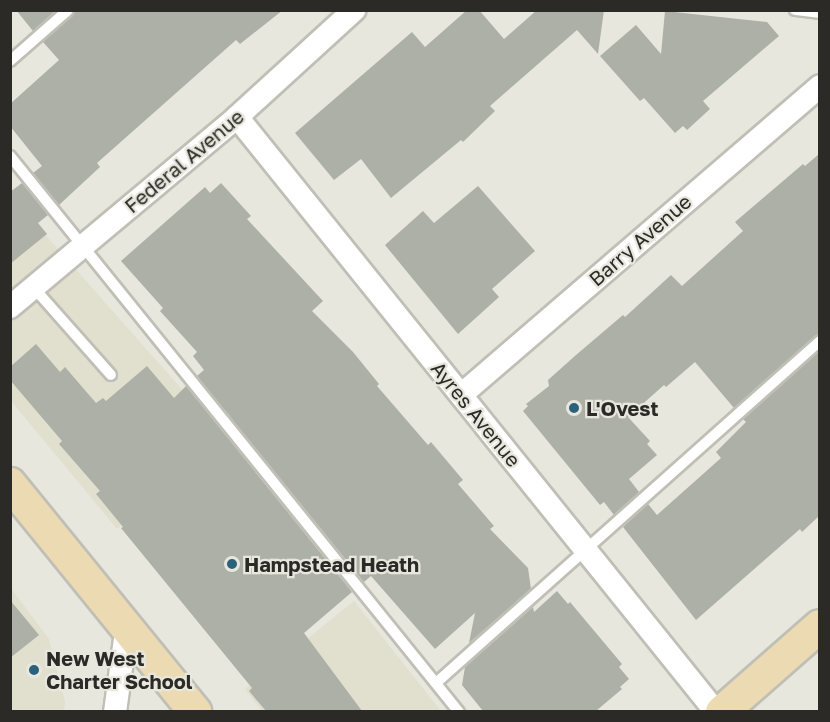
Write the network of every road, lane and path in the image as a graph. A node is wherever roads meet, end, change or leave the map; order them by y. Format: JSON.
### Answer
{"nodes":[{"id":1,"x":69,"y":10,"type":"edge"},
{"id":2,"x":354,"y":10,"type":"edge"},
{"id":3,"x":795,"y":10,"type":"edge"},
{"id":4,"x":819,"y":14,"type":"edge"},
{"id":5,"x":10,"y":62,"type":"edge"},
{"id":6,"x":819,"y":86,"type":"edge"},
{"id":7,"x":237,"y":117,"type":"junction"},
{"id":8,"x":10,"y":156,"type":"edge"},
{"id":9,"x":84,"y":246,"type":"junction"},
{"id":10,"x":34,"y":288,"type":"junction"},
{"id":11,"x":10,"y":308,"type":"edge"},
{"id":12,"x":819,"y":340,"type":"edge"},
{"id":13,"x":111,"y":375,"type":"dead end"},
{"id":14,"x":461,"y":395,"type":"junction"},
{"id":15,"x":10,"y":484,"type":"edge"},
{"id":16,"x":585,"y":549,"type":"junction"},
{"id":17,"x":127,"y":624,"type":"junction"},
{"id":18,"x":819,"y":626,"type":"edge"},
{"id":19,"x":436,"y":683,"type":"junction"},
{"id":20,"x":115,"y":711,"type":"edge"},
{"id":21,"x":195,"y":711,"type":"edge"},
{"id":22,"x":459,"y":711,"type":"edge"},
{"id":23,"x":716,"y":711,"type":"edge"},
{"id":24,"x":722,"y":711,"type":"edge"}],
"edges":[{"from":1,"to":5,"type":"lane"},
{"from":2,"to":7,"type":"street","name":"Federal Avenue"},
{"from":3,"to":4,"type":"lane"},
{"from":6,"to":14,"type":"street","name":"Barry Avenue"},
{"from":7,"to":9,"type":"street","name":"Federal Avenue"},
{"from":7,"to":14,"type":"street","name":"Ayres Avenue"},
{"from":8,"to":9,"type":"lane"},
{"from":9,"to":10,"type":"street","name":"Federal Avenue"},
{"from":9,"to":19,"type":"lane"},
{"from":10,"to":11,"type":"street","name":"Federal Avenue"},
{"from":10,"to":13,"type":"lane"},
{"from":12,"to":16,"type":"lane"},
{"from":14,"to":16,"type":"street","name":"Ayres Avenue"},
{"from":15,"to":17,"type":"main road"},
{"from":16,"to":19,"type":"lane"},
{"from":16,"to":23,"type":"street","name":"Ayres Avenue"},
{"from":17,"to":20,"type":"street"},
{"from":17,"to":21,"type":"main road"},
{"from":18,"to":24,"type":"main road"},
{"from":19,"to":22,"type":"lane"}]}
